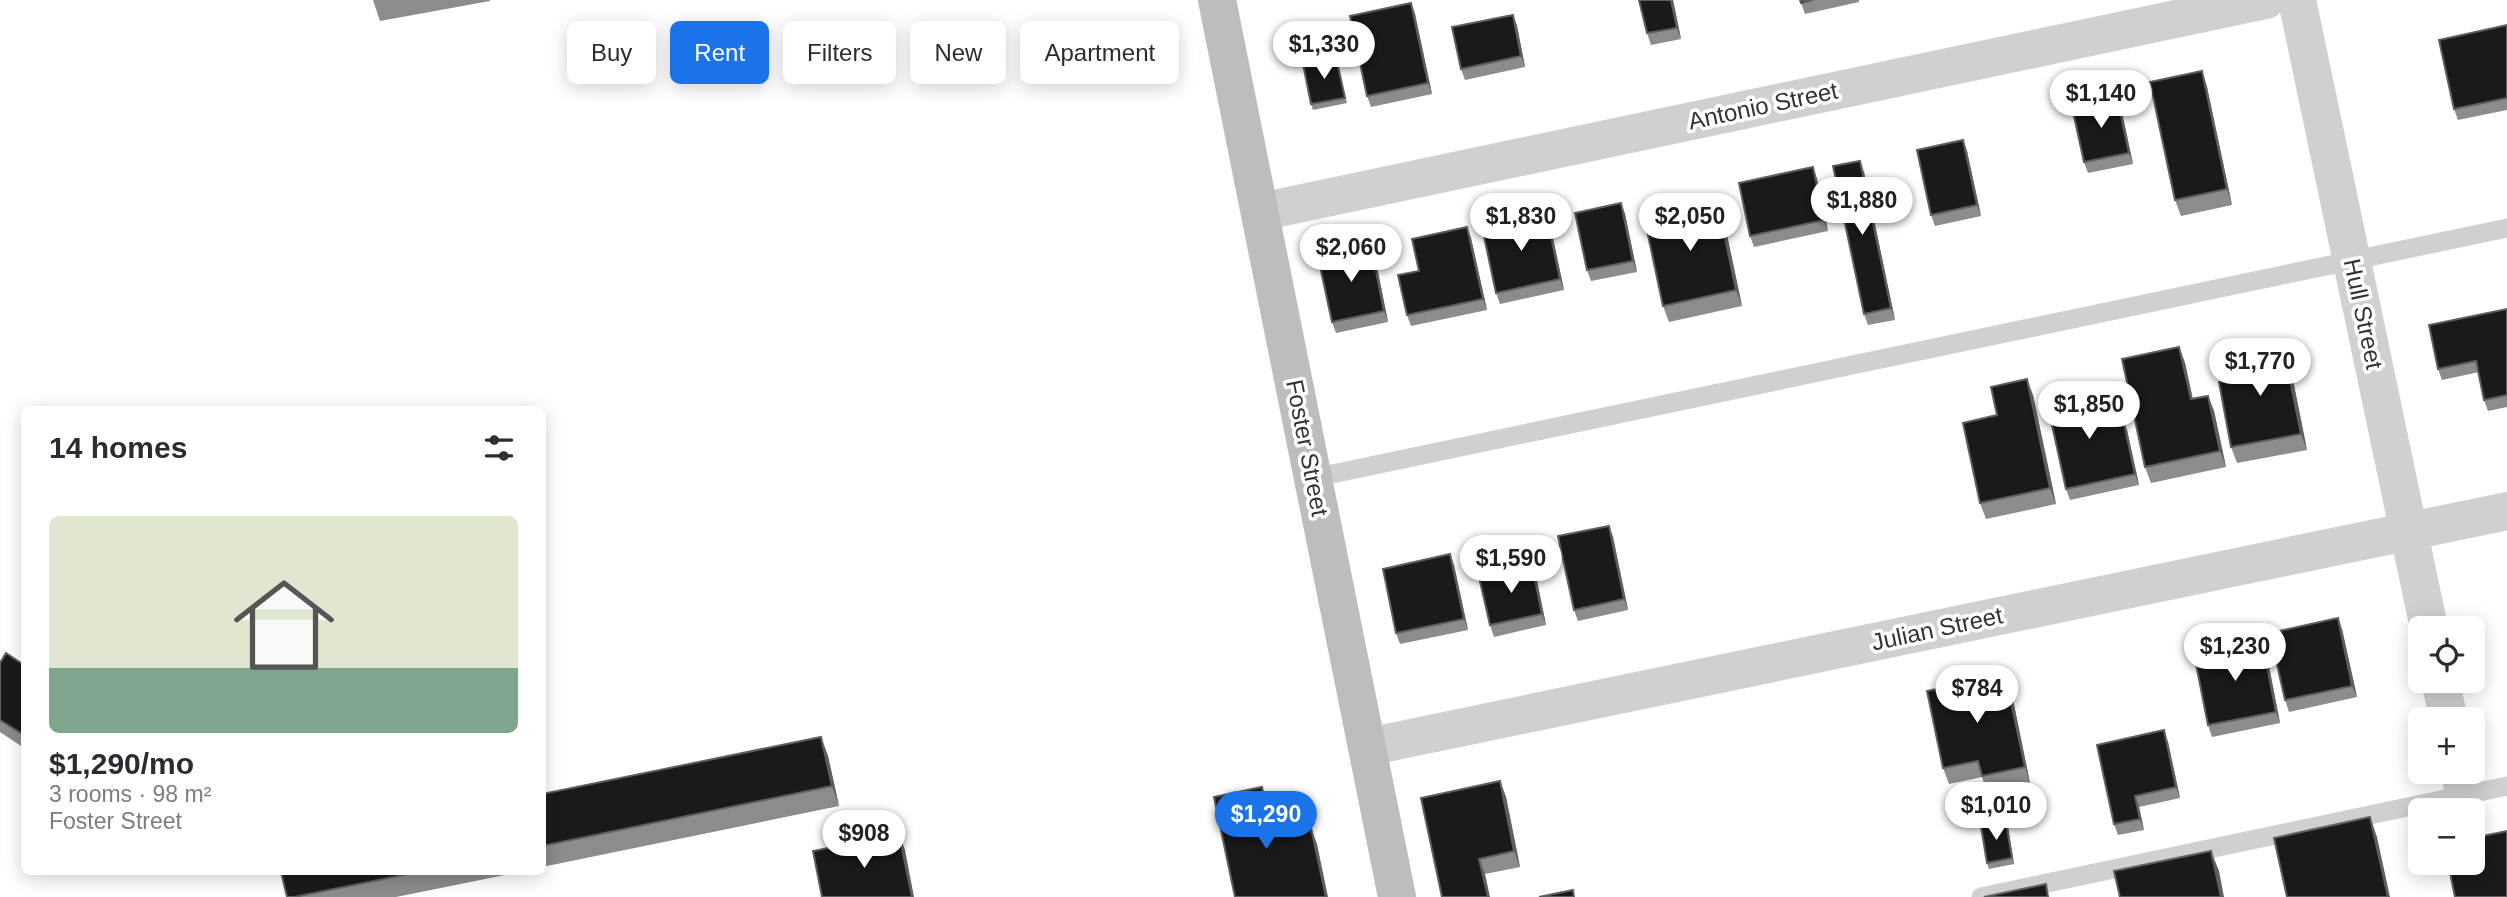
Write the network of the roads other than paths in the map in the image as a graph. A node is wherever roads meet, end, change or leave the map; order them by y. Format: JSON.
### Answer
{"nodes":[{"id":1,"x":1217,"y":0,"type":"edge"},
{"id":2,"x":2266,"y":0,"type":"edge"},
{"id":3,"x":2297,"y":0,"type":"edge"},
{"id":4,"x":1260,"y":212,"type":"junction"},
{"id":5,"x":2507,"y":228,"type":"edge"},
{"id":6,"x":2352,"y":261,"type":"junction"},
{"id":7,"x":1313,"y":478,"type":"junction"},
{"id":8,"x":2507,"y":511,"type":"edge"},
{"id":9,"x":2409,"y":531,"type":"junction"},
{"id":10,"x":2427,"y":616,"type":"edge"},
{"id":11,"x":1367,"y":747,"type":"junction"},
{"id":12,"x":2458,"y":784,"type":"edge"},
{"id":13,"x":2477,"y":784,"type":"edge"},
{"id":14,"x":2507,"y":786,"type":"edge"},
{"id":15,"x":1397,"y":897,"type":"edge"},
{"id":16,"x":1981,"y":897,"type":"edge"}],
"edges":[{"from":1,"to":4,"type":"street","name":"Foster Street"},
{"from":2,"to":4,"type":"street","name":"Antonio Street"},
{"from":3,"to":6,"type":"street","name":"Hull Street"},
{"from":4,"to":7,"type":"street","name":"Foster Street"},
{"from":5,"to":6,"type":"lane"},
{"from":6,"to":7,"type":"lane"},
{"from":6,"to":9,"type":"street","name":"Hull Street"},
{"from":7,"to":11,"type":"street","name":"Foster Street"},
{"from":8,"to":9,"type":"street","name":"Julian Street"},
{"from":9,"to":10,"type":"street","name":"Hull Street"},
{"from":9,"to":11,"type":"street","name":"Julian Street"},
{"from":11,"to":15,"type":"street","name":"Foster Street"},
{"from":12,"to":16,"type":"lane"},
{"from":13,"to":14,"type":"lane"}]}
